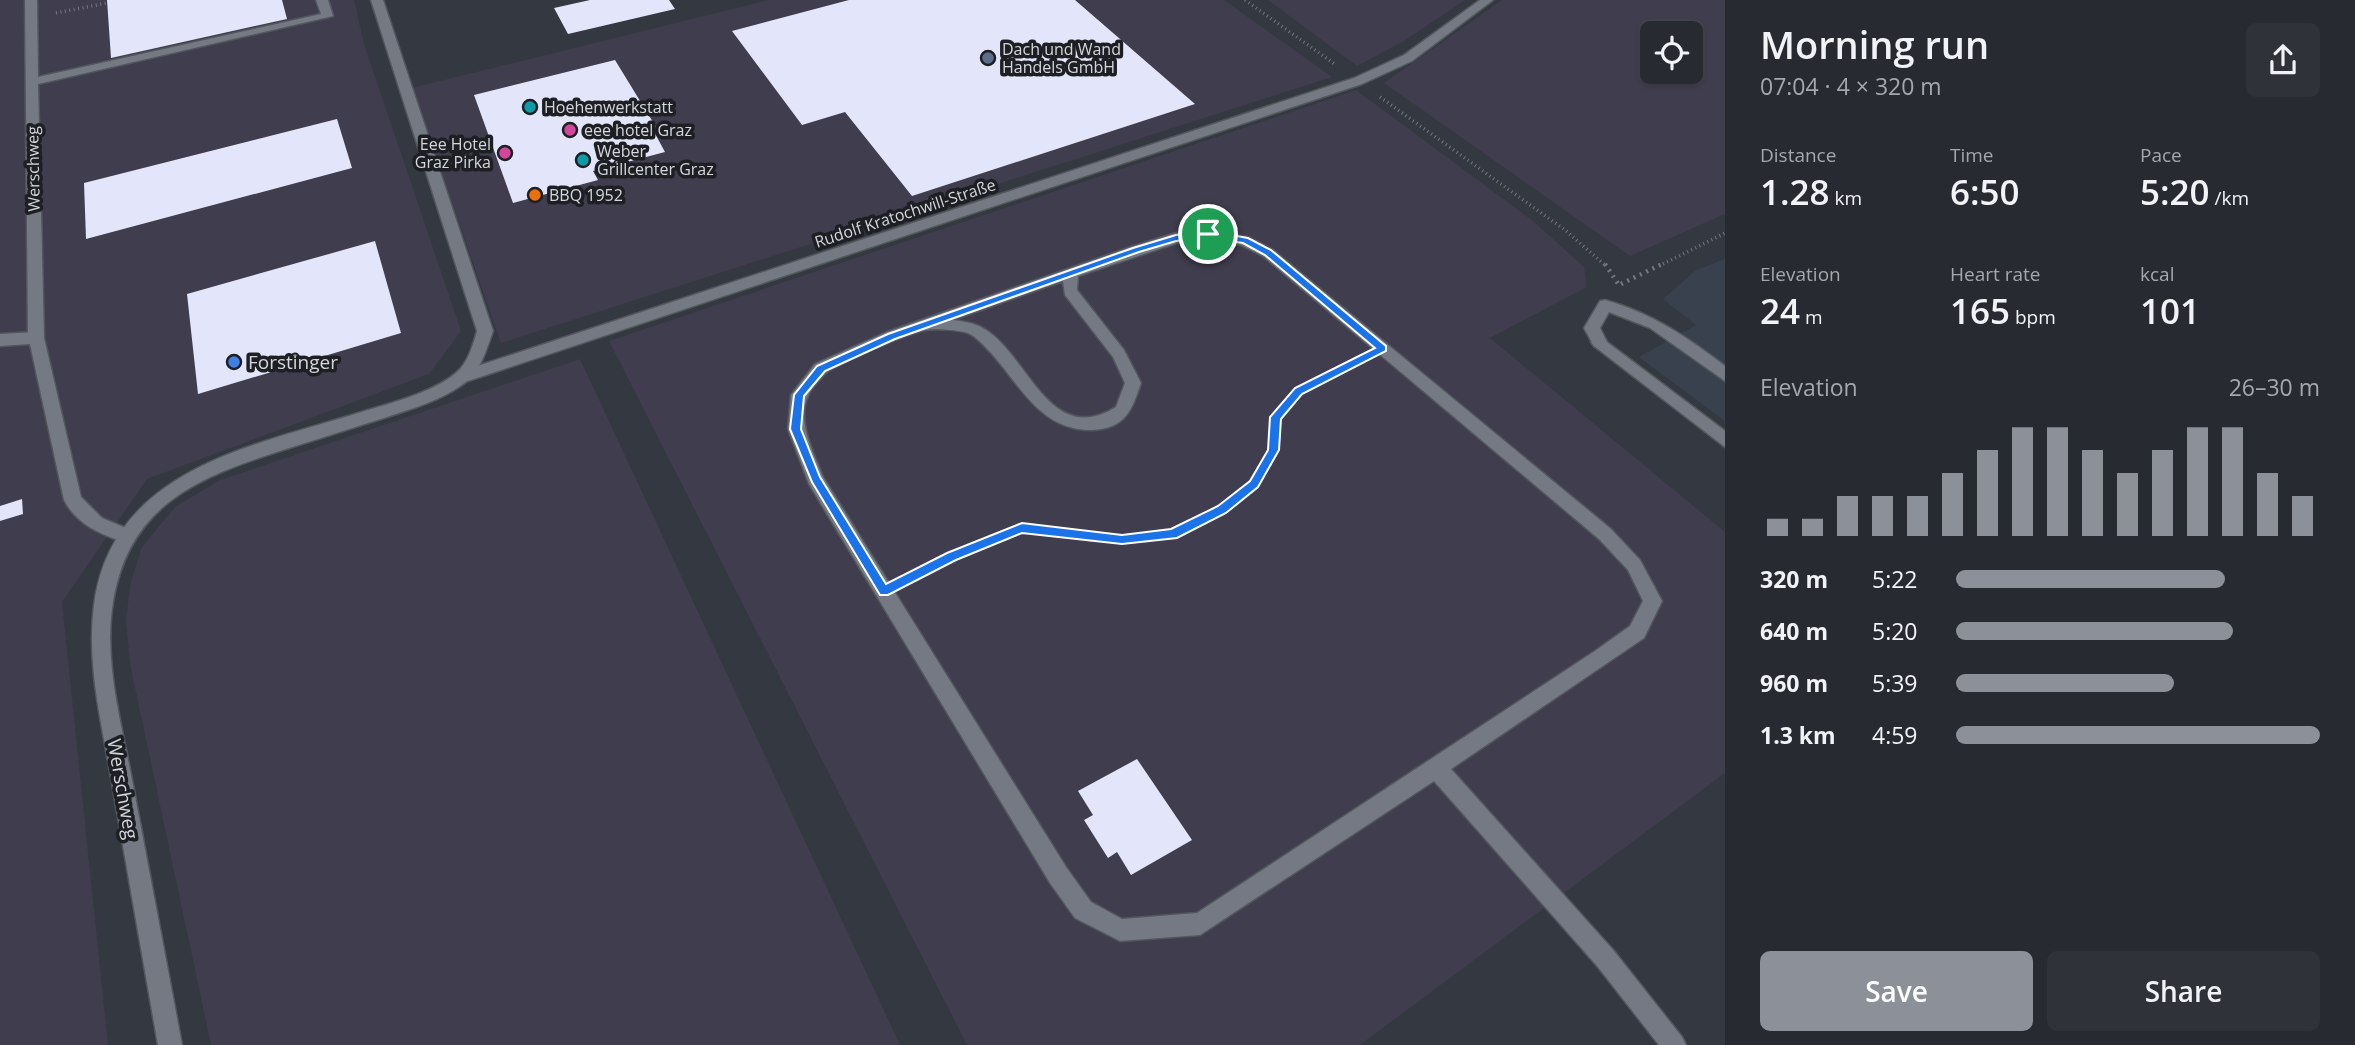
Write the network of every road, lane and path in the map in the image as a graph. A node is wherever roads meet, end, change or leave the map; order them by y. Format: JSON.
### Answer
{"nodes":[{"id":1,"x":31,"y":0,"type":"edge"},
{"id":2,"x":322,"y":0,"type":"edge"},
{"id":3,"x":377,"y":0,"type":"edge"},
{"id":4,"x":1245,"y":0,"type":"edge"},
{"id":5,"x":1487,"y":0,"type":"edge"},
{"id":6,"x":107,"y":3,"type":"dead end"},
{"id":7,"x":31,"y":18,"type":"junction"},
{"id":8,"x":1358,"y":81,"type":"junction"},
{"id":9,"x":31,"y":82,"type":"junction"},
{"id":10,"x":1725,"y":233,"type":"edge"},
{"id":11,"x":1071,"y":273,"type":"junction"},
{"id":12,"x":1620,"y":284,"type":"junction"},
{"id":13,"x":1605,"y":305,"type":"junction"},
{"id":14,"x":926,"y":324,"type":"junction"},
{"id":15,"x":36,"y":338,"type":"junction"},
{"id":16,"x":0,"y":340,"type":"edge"},
{"id":17,"x":1382,"y":348,"type":"junction"},
{"id":18,"x":1725,"y":375,"type":"edge"},
{"id":19,"x":462,"y":377,"type":"junction"},
{"id":20,"x":1725,"y":440,"type":"edge"},
{"id":21,"x":127,"y":536,"type":"junction"},
{"id":22,"x":884,"y":592,"type":"junction"},
{"id":23,"x":1437,"y":769,"type":"junction"},
{"id":24,"x":170,"y":1045,"type":"edge"},
{"id":25,"x":1674,"y":1045,"type":"edge"}],
"edges":[{"from":1,"to":7,"type":"street","name":"Werschweg"},
{"from":2,"to":9,"type":"street"},
{"from":3,"to":19,"type":"street"},
{"from":4,"to":8,"type":"path"},
{"from":5,"to":8,"type":"street","name":"Rudolf Kratochwill-Straße"},
{"from":6,"to":7,"type":"path"},
{"from":7,"to":9,"type":"street","name":"Werschweg"},
{"from":8,"to":12,"type":"path"},
{"from":8,"to":19,"type":"street","name":"Rudolf Kratochwill-Straße"},
{"from":9,"to":15,"type":"street","name":"Werschweg"},
{"from":10,"to":12,"type":"path"},
{"from":11,"to":14,"type":"street"},
{"from":11,"to":14,"type":"street"},
{"from":11,"to":17,"type":"street"},
{"from":12,"to":13,"type":"path"},
{"from":13,"to":18,"type":"street"},
{"from":13,"to":20,"type":"street"},
{"from":14,"to":22,"type":"street"},
{"from":15,"to":16,"type":"street"},
{"from":15,"to":21,"type":"street","name":"Werschweg"},
{"from":17,"to":22,"type":"path"},
{"from":17,"to":23,"type":"street"},
{"from":19,"to":21,"type":"street","name":"Werschweg"},
{"from":21,"to":24,"type":"street","name":"Werschweg"},
{"from":22,"to":23,"type":"street"},
{"from":23,"to":25,"type":"street"}]}
